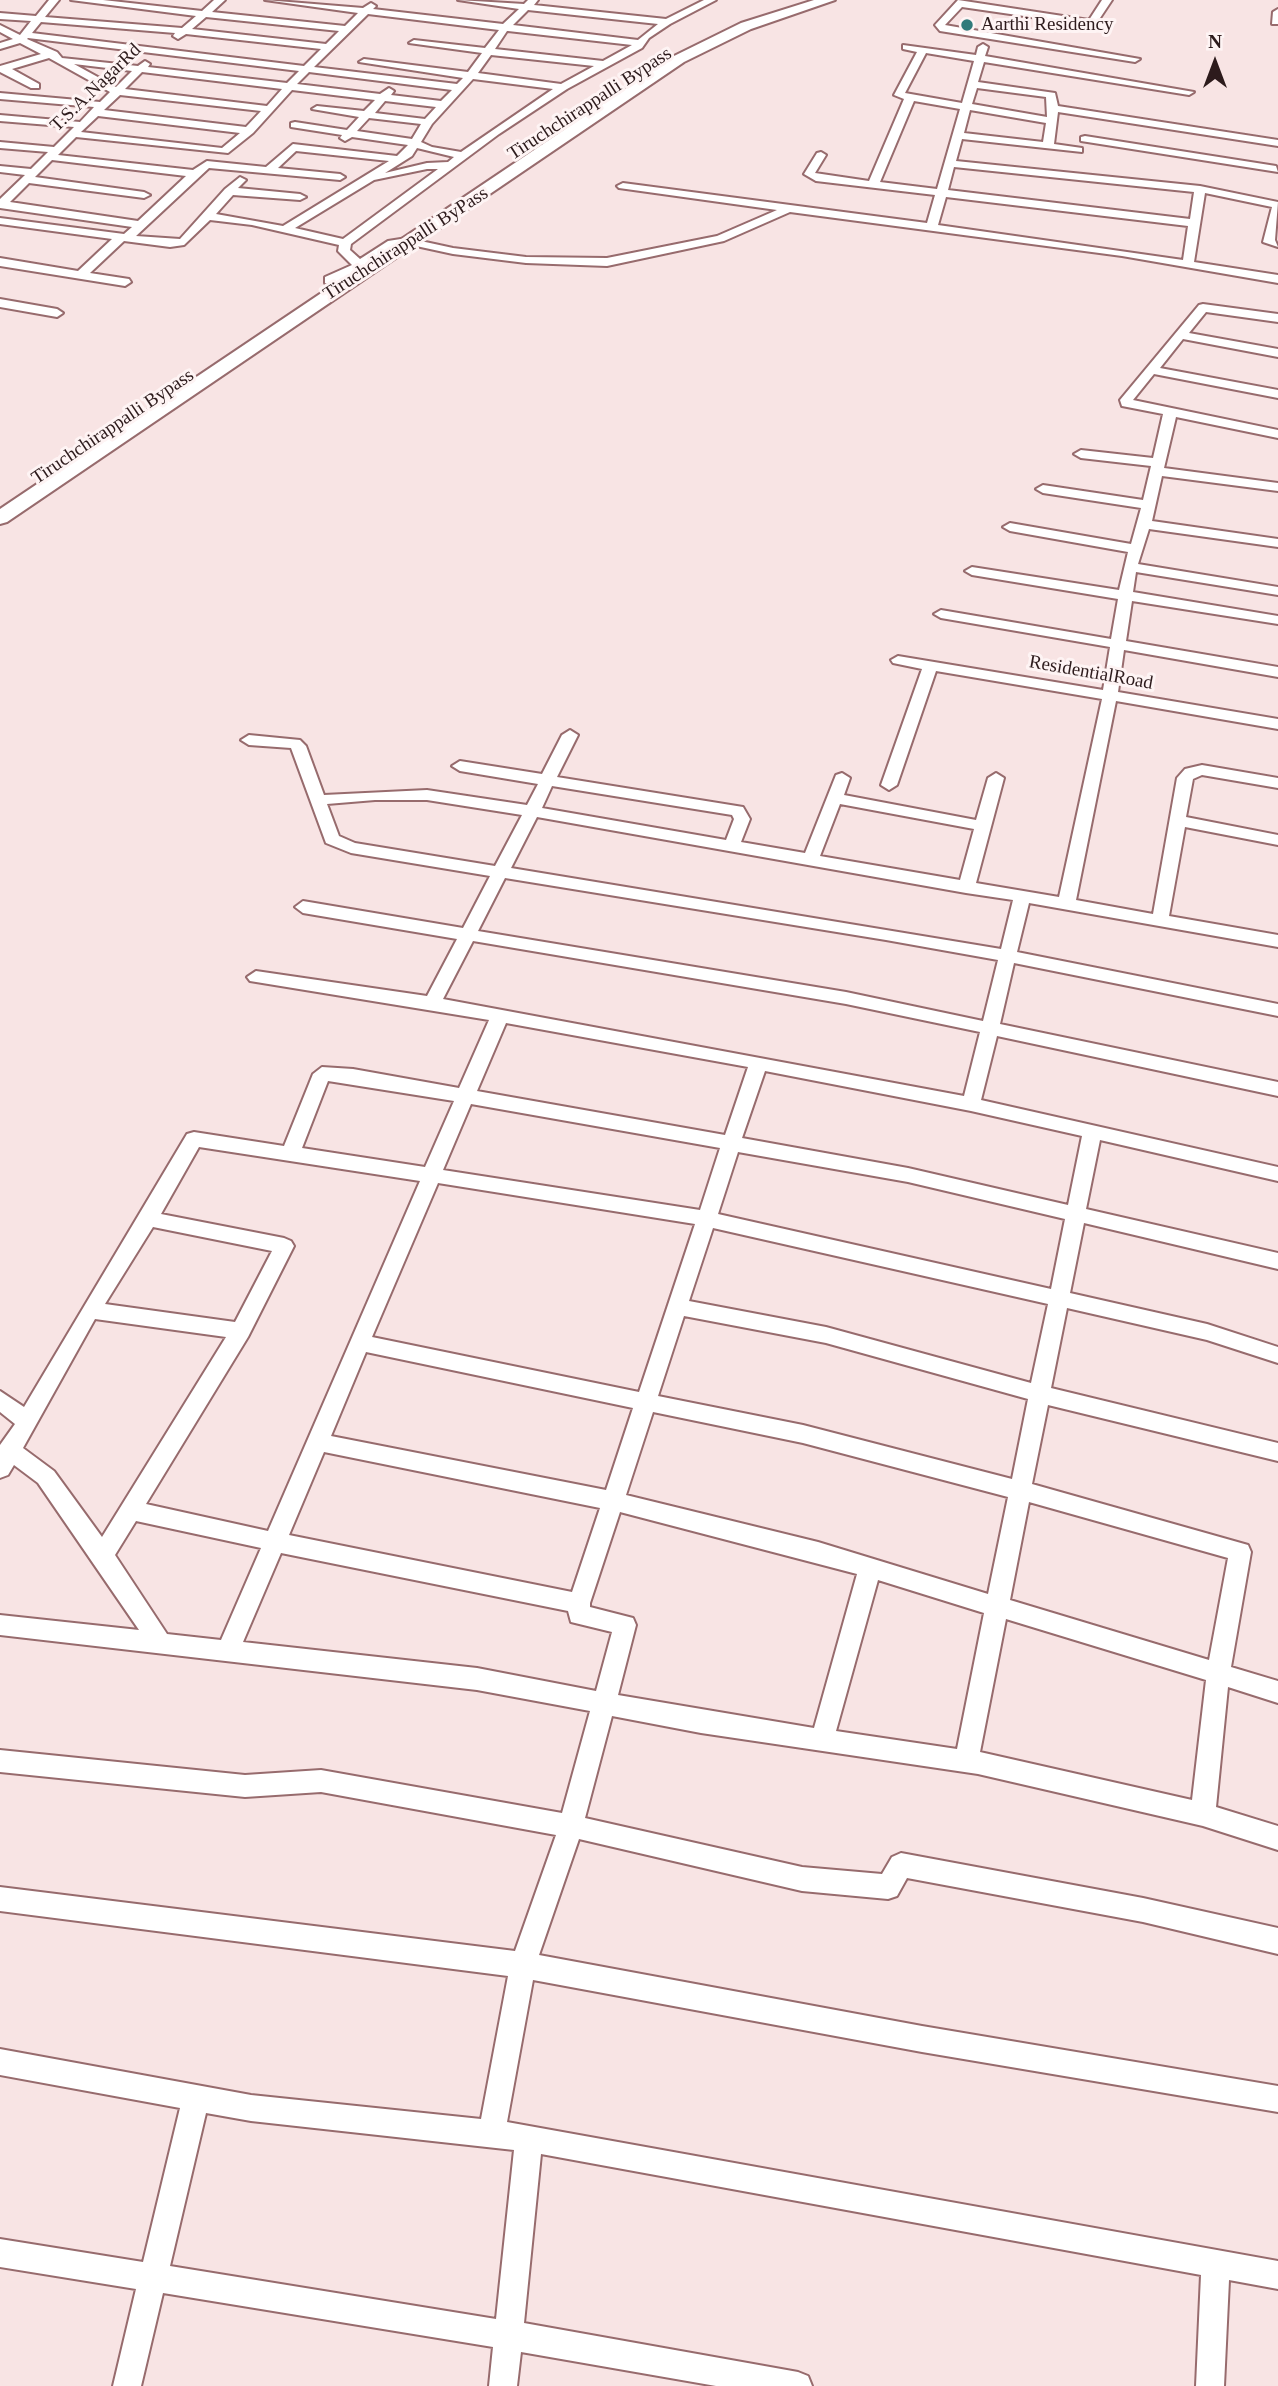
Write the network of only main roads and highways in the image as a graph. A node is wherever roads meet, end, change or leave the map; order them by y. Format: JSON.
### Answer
{"nodes":[{"id":1,"x":794,"y":0,"type":"edge"},
{"id":2,"x":828,"y":0,"type":"edge"},
{"id":3,"x":402,"y":237,"type":"junction"},
{"id":4,"x":0,"y":503,"type":"edge"},
{"id":5,"x":0,"y":519,"type":"edge"}],
"edges":[{"from":1,"to":3,"type":"highway","name":"Tiruchchirappalli Bypass"},
{"from":2,"to":3,"type":"highway","name":"Tiruchchirappalli ByPass"},
{"from":3,"to":4,"type":"highway","name":"Tiruchchirappalli Bypass"},
{"from":3,"to":5,"type":"highway","name":"Tiruchchirappalli ByPass"}]}
